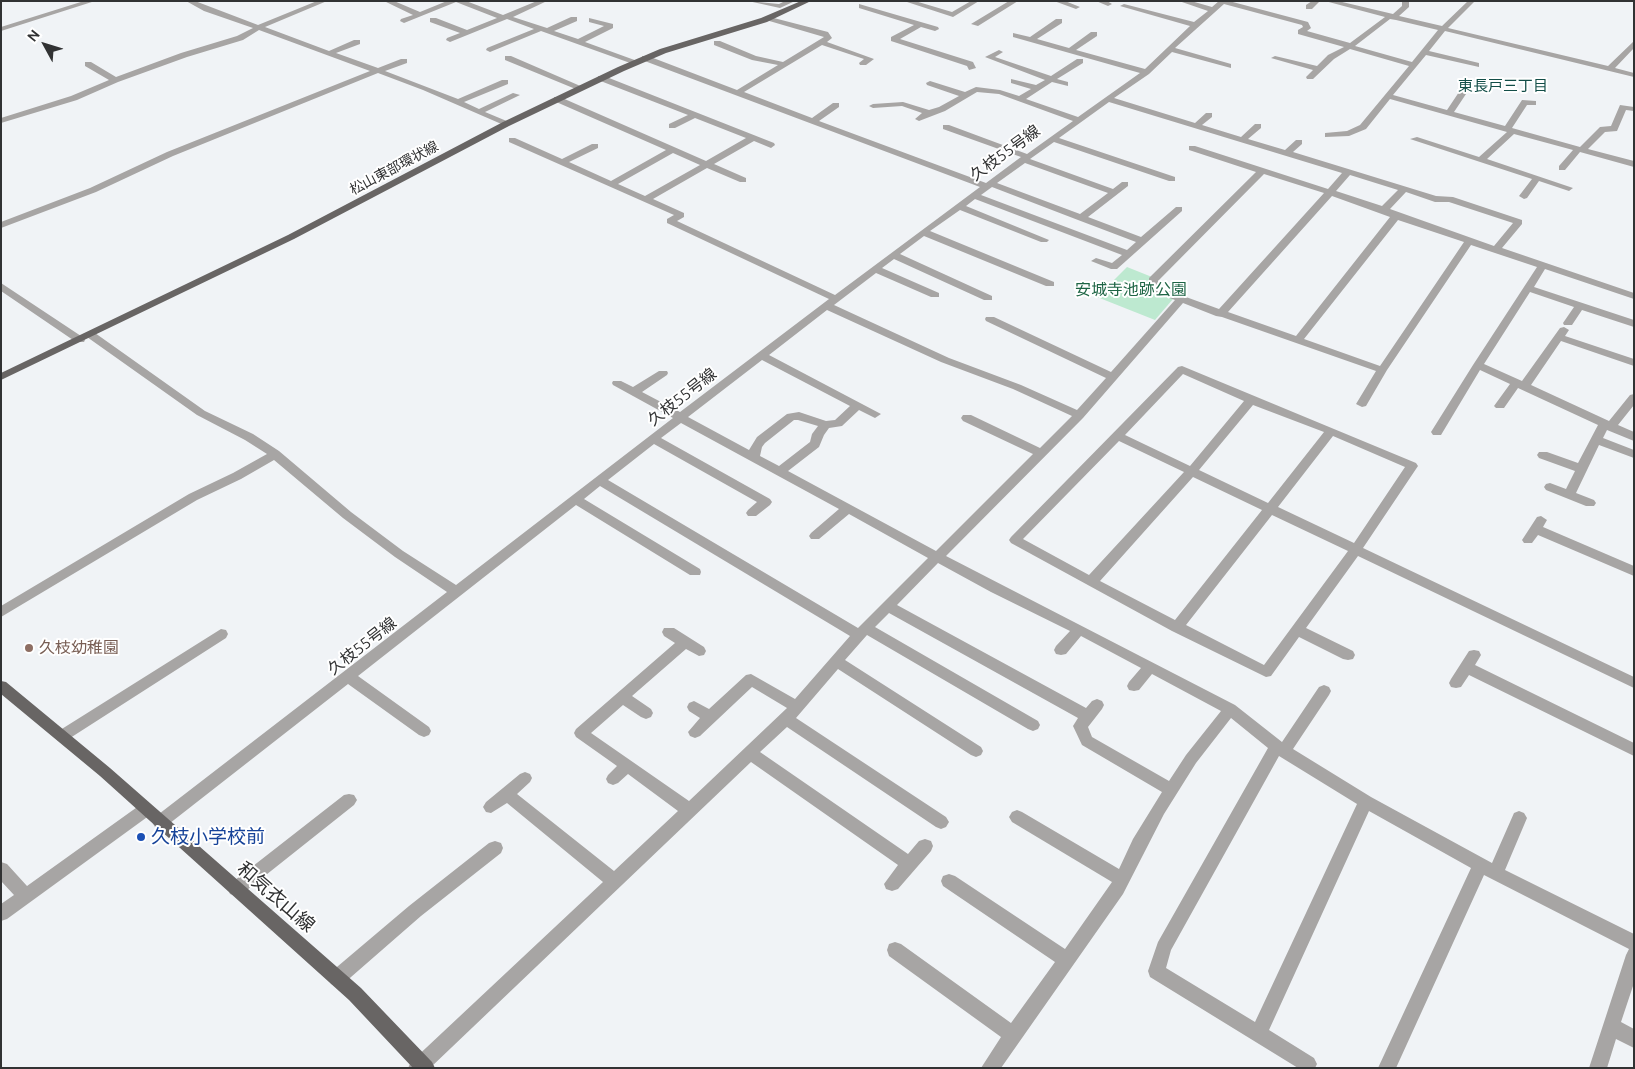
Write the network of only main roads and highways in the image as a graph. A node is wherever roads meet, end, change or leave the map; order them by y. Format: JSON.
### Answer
{"nodes":[{"id":1,"x":808,"y":1,"type":"edge"},
{"id":2,"x":1,"y":377,"type":"edge"},
{"id":3,"x":1,"y":686,"type":"edge"},
{"id":4,"x":422,"y":1066,"type":"edge"}],
"edges":[{"from":1,"to":2,"type":"main road","name":"松山東部環状線"},
{"from":3,"to":4,"type":"main road","name":"和気衣山線"}]}
